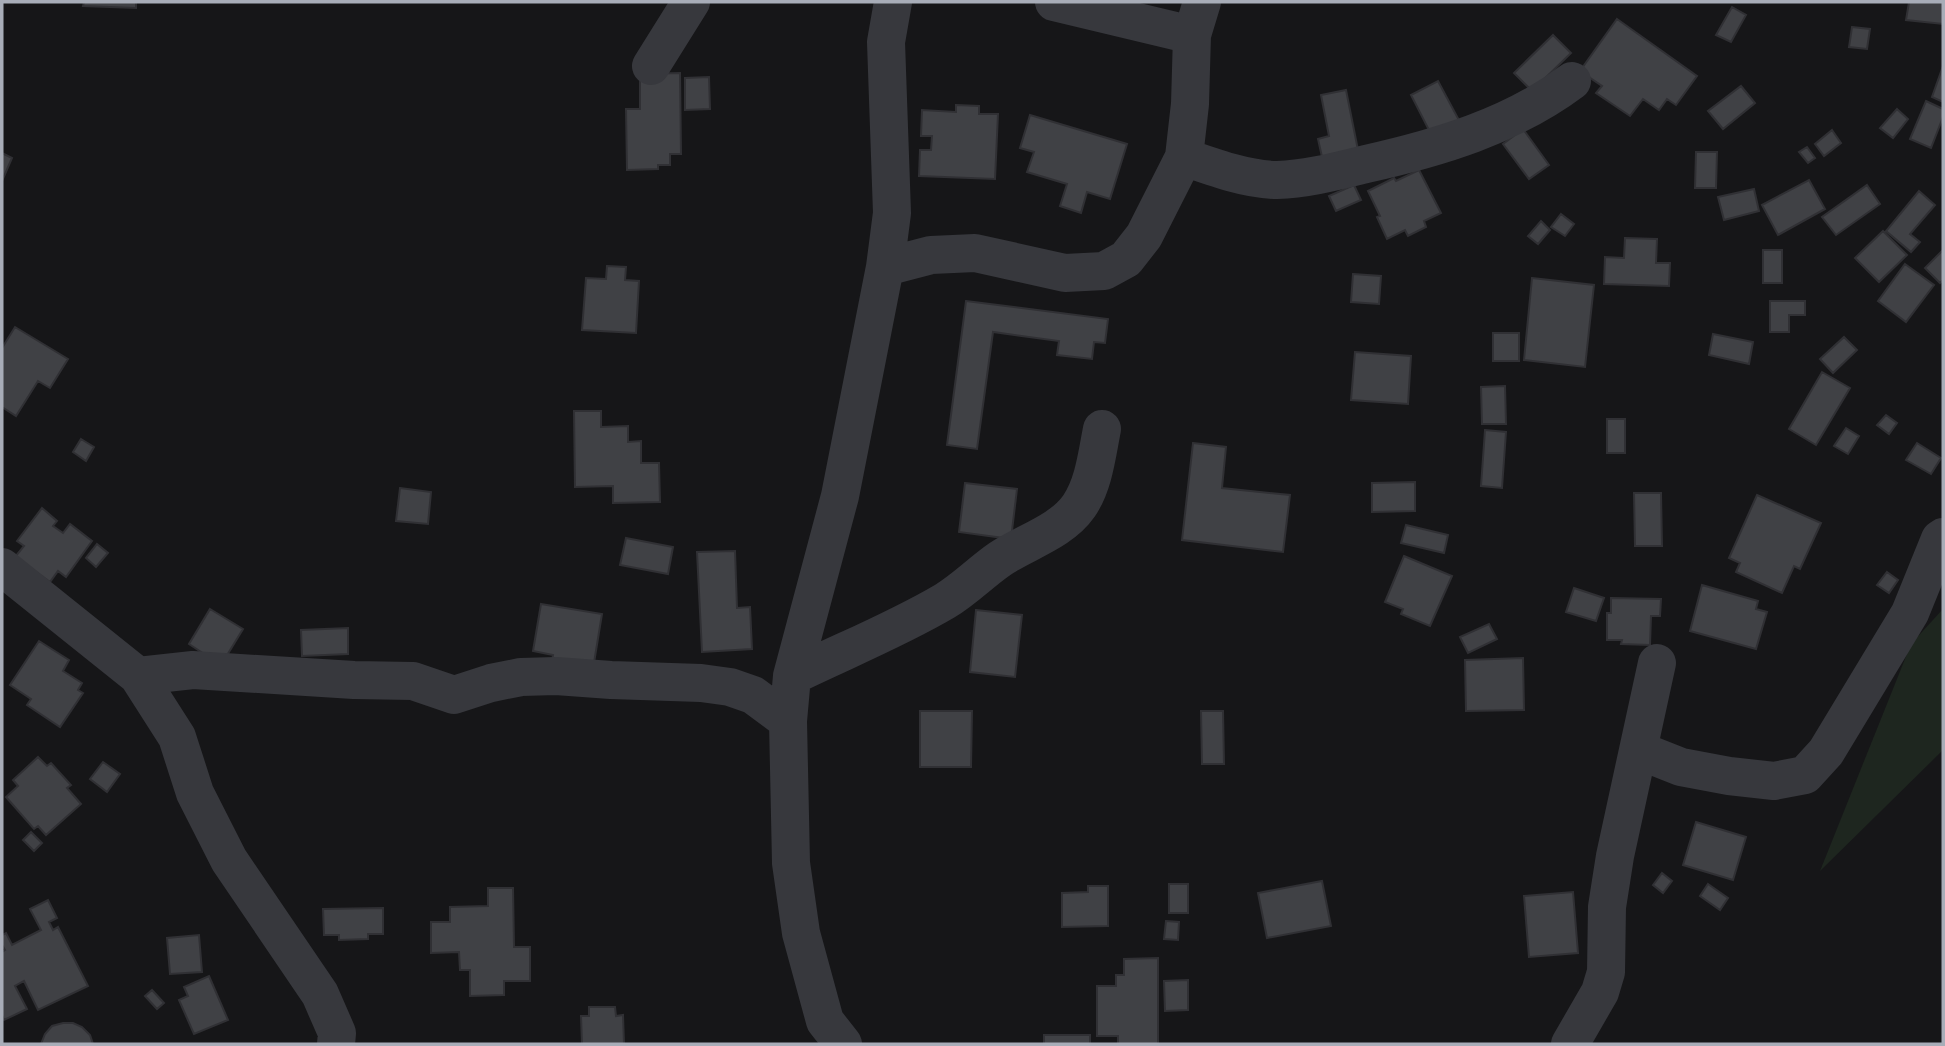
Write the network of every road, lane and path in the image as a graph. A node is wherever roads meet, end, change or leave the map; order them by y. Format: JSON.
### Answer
{"nodes":[{"id":1,"x":691,"y":2,"type":"edge"},
{"id":2,"x":892,"y":2,"type":"edge"},
{"id":3,"x":1054,"y":2,"type":"edge"},
{"id":4,"x":1197,"y":19,"type":"edge"},
{"id":5,"x":651,"y":66,"type":"dead end"},
{"id":6,"x":1572,"y":81,"type":"dead end"},
{"id":7,"x":1184,"y":157,"type":"junction"},
{"id":8,"x":885,"y":267,"type":"junction"},
{"id":9,"x":1102,"y":429,"type":"dead end"},
{"id":10,"x":1942,"y":539,"type":"edge"},
{"id":11,"x":2,"y":567,"type":"edge"},
{"id":12,"x":1657,"y":663,"type":"dead end"},
{"id":13,"x":138,"y":676,"type":"junction"},
{"id":14,"x":792,"y":676,"type":"junction"},
{"id":15,"x":789,"y":721,"type":"junction"},
{"id":16,"x":1638,"y":750,"type":"junction"},
{"id":17,"x":337,"y":1044,"type":"edge"},
{"id":18,"x":843,"y":1044,"type":"edge"},
{"id":19,"x":1570,"y":1044,"type":"edge"}],
"edges":[{"from":1,"to":5,"type":"street"},
{"from":2,"to":8,"type":"street"},
{"from":3,"to":4,"type":"street"},
{"from":4,"to":7,"type":"street"},
{"from":6,"to":7,"type":"street"},
{"from":7,"to":8,"type":"street"},
{"from":8,"to":14,"type":"street"},
{"from":9,"to":14,"type":"street"},
{"from":10,"to":16,"type":"street"},
{"from":11,"to":13,"type":"street"},
{"from":12,"to":16,"type":"street"},
{"from":13,"to":15,"type":"street"},
{"from":13,"to":17,"type":"street"},
{"from":14,"to":15,"type":"street"},
{"from":15,"to":18,"type":"street"},
{"from":16,"to":19,"type":"street"}]}
